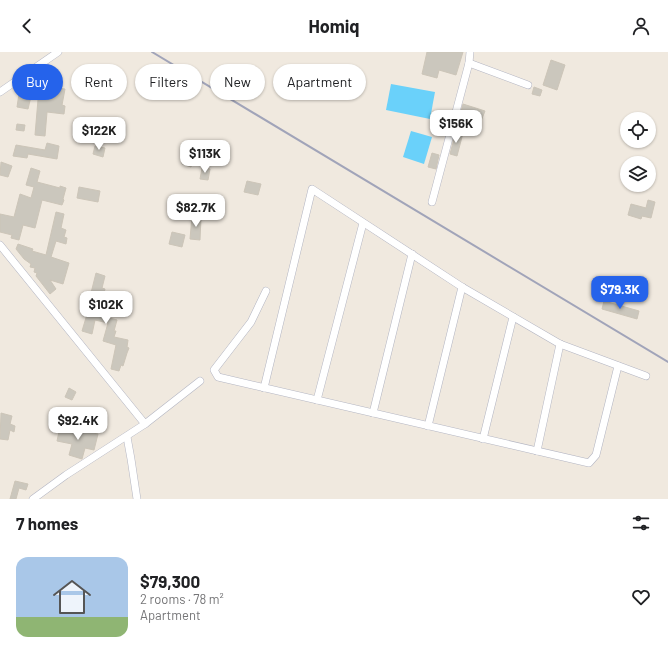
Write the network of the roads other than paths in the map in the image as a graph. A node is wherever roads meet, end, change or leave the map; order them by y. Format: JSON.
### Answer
{"nodes":[{"id":1,"x":58,"y":52,"type":"edge"},
{"id":2,"x":470,"y":52,"type":"edge"},
{"id":3,"x":469,"y":63,"type":"junction"},
{"id":4,"x":528,"y":85,"type":"dead end"},
{"id":5,"x":0,"y":92,"type":"edge"},
{"id":6,"x":432,"y":202,"type":"dead end"},
{"id":7,"x":364,"y":223,"type":"junction"},
{"id":8,"x":0,"y":245,"type":"edge"},
{"id":9,"x":412,"y":254,"type":"junction"},
{"id":10,"x":462,"y":287,"type":"junction"},
{"id":11,"x":266,"y":290,"type":"dead end"},
{"id":12,"x":513,"y":317,"type":"junction"},
{"id":13,"x":560,"y":344,"type":"junction"},
{"id":14,"x":618,"y":366,"type":"junction"},
{"id":15,"x":646,"y":376,"type":"dead end"},
{"id":16,"x":200,"y":381,"type":"dead end"},
{"id":17,"x":264,"y":388,"type":"junction"},
{"id":18,"x":316,"y":400,"type":"junction"},
{"id":19,"x":373,"y":413,"type":"junction"},
{"id":20,"x":145,"y":424,"type":"junction"},
{"id":21,"x":428,"y":426,"type":"junction"},
{"id":22,"x":127,"y":437,"type":"junction"},
{"id":23,"x":483,"y":439,"type":"junction"},
{"id":24,"x":537,"y":451,"type":"junction"},
{"id":25,"x":33,"y":499,"type":"edge"},
{"id":26,"x":137,"y":499,"type":"edge"}],
"edges":[{"from":1,"to":5,"type":"street"},
{"from":2,"to":3,"type":"street"},
{"from":3,"to":4,"type":"street"},
{"from":3,"to":6,"type":"street"},
{"from":7,"to":9,"type":"street"},
{"from":7,"to":17,"type":"street"},
{"from":7,"to":18,"type":"street"},
{"from":8,"to":20,"type":"street"},
{"from":9,"to":10,"type":"street"},
{"from":9,"to":19,"type":"street"},
{"from":10,"to":12,"type":"street"},
{"from":10,"to":21,"type":"street"},
{"from":11,"to":17,"type":"street"},
{"from":12,"to":13,"type":"street"},
{"from":12,"to":23,"type":"street"},
{"from":13,"to":14,"type":"street"},
{"from":13,"to":24,"type":"street"},
{"from":14,"to":15,"type":"street"},
{"from":14,"to":24,"type":"street"},
{"from":16,"to":20,"type":"street"},
{"from":17,"to":18,"type":"street"},
{"from":18,"to":19,"type":"street"},
{"from":19,"to":21,"type":"street"},
{"from":20,"to":22,"type":"street"},
{"from":21,"to":23,"type":"street"},
{"from":22,"to":25,"type":"street"},
{"from":22,"to":26,"type":"street"},
{"from":23,"to":24,"type":"street"}]}
